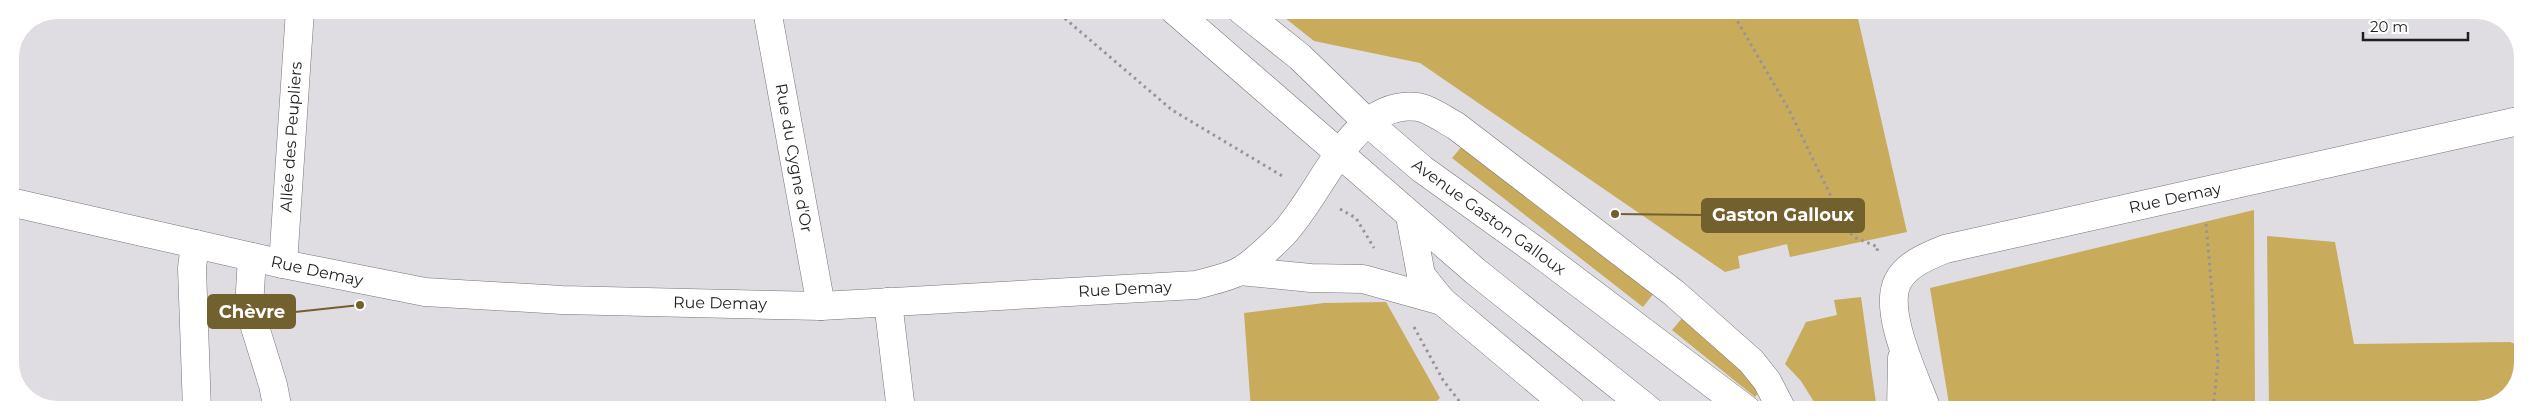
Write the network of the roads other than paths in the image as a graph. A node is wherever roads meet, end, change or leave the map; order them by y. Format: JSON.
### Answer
{"nodes":[{"id":1,"x":299,"y":19,"type":"edge"},
{"id":2,"x":769,"y":19,"type":"edge"},
{"id":3,"x":1184,"y":19,"type":"edge"},
{"id":4,"x":1252,"y":19,"type":"edge"},
{"id":5,"x":1366,"y":121,"type":"junction"},
{"id":6,"x":2514,"y":122,"type":"edge"},
{"id":7,"x":1340,"y":154,"type":"junction"},
{"id":8,"x":19,"y":204,"type":"edge"},
{"id":9,"x":1410,"y":216,"type":"junction"},
{"id":10,"x":195,"y":244,"type":"junction"},
{"id":11,"x":252,"y":257,"type":"junction"},
{"id":12,"x":283,"y":264,"type":"junction"},
{"id":13,"x":1240,"y":271,"type":"junction"},
{"id":14,"x":1442,"y":301,"type":"junction"},
{"id":15,"x":888,"y":302,"type":"junction"},
{"id":16,"x":821,"y":306,"type":"junction"},
{"id":17,"x":1902,"y":342,"type":"junction"},
{"id":18,"x":197,"y":401,"type":"edge"},
{"id":19,"x":277,"y":401,"type":"edge"},
{"id":20,"x":900,"y":401,"type":"edge"},
{"id":21,"x":1561,"y":401,"type":"edge"},
{"id":22,"x":1638,"y":401,"type":"edge"},
{"id":23,"x":1735,"y":401,"type":"edge"},
{"id":24,"x":1777,"y":401,"type":"edge"},
{"id":25,"x":1901,"y":401,"type":"edge"},
{"id":26,"x":1925,"y":401,"type":"edge"}],
"edges":[{"from":1,"to":12,"type":"street","name":"Allée des Peupliers"},
{"from":2,"to":16,"type":"street","name":"Rue du Cygne d'Or"},
{"from":3,"to":7,"type":"street"},
{"from":4,"to":5,"type":"street","name":"Avenue Gaston Galloux"},
{"from":5,"to":7,"type":"street","name":"Rue Demay"},
{"from":5,"to":23,"type":"street","name":"Avenue Gaston Galloux"},
{"from":5,"to":24,"type":"street"},
{"from":6,"to":17,"type":"street","name":"Rue Demay"},
{"from":7,"to":9,"type":"street"},
{"from":7,"to":13,"type":"street","name":"Rue Demay"},
{"from":8,"to":10,"type":"street","name":"Rue Demay"},
{"from":9,"to":14,"type":"street"},
{"from":9,"to":22,"type":"street"},
{"from":10,"to":11,"type":"street","name":"Rue Demay"},
{"from":10,"to":18,"type":"street"},
{"from":11,"to":12,"type":"street","name":"Rue Demay"},
{"from":11,"to":19,"type":"street"},
{"from":12,"to":16,"type":"street","name":"Rue Demay"},
{"from":13,"to":14,"type":"street"},
{"from":13,"to":15,"type":"street","name":"Rue Demay"},
{"from":14,"to":21,"type":"street"},
{"from":15,"to":16,"type":"street","name":"Rue Demay"},
{"from":15,"to":20,"type":"street"},
{"from":17,"to":25,"type":"street","name":"Rue Demay"},
{"from":17,"to":26,"type":"street","name":"Rue Demay"}]}
